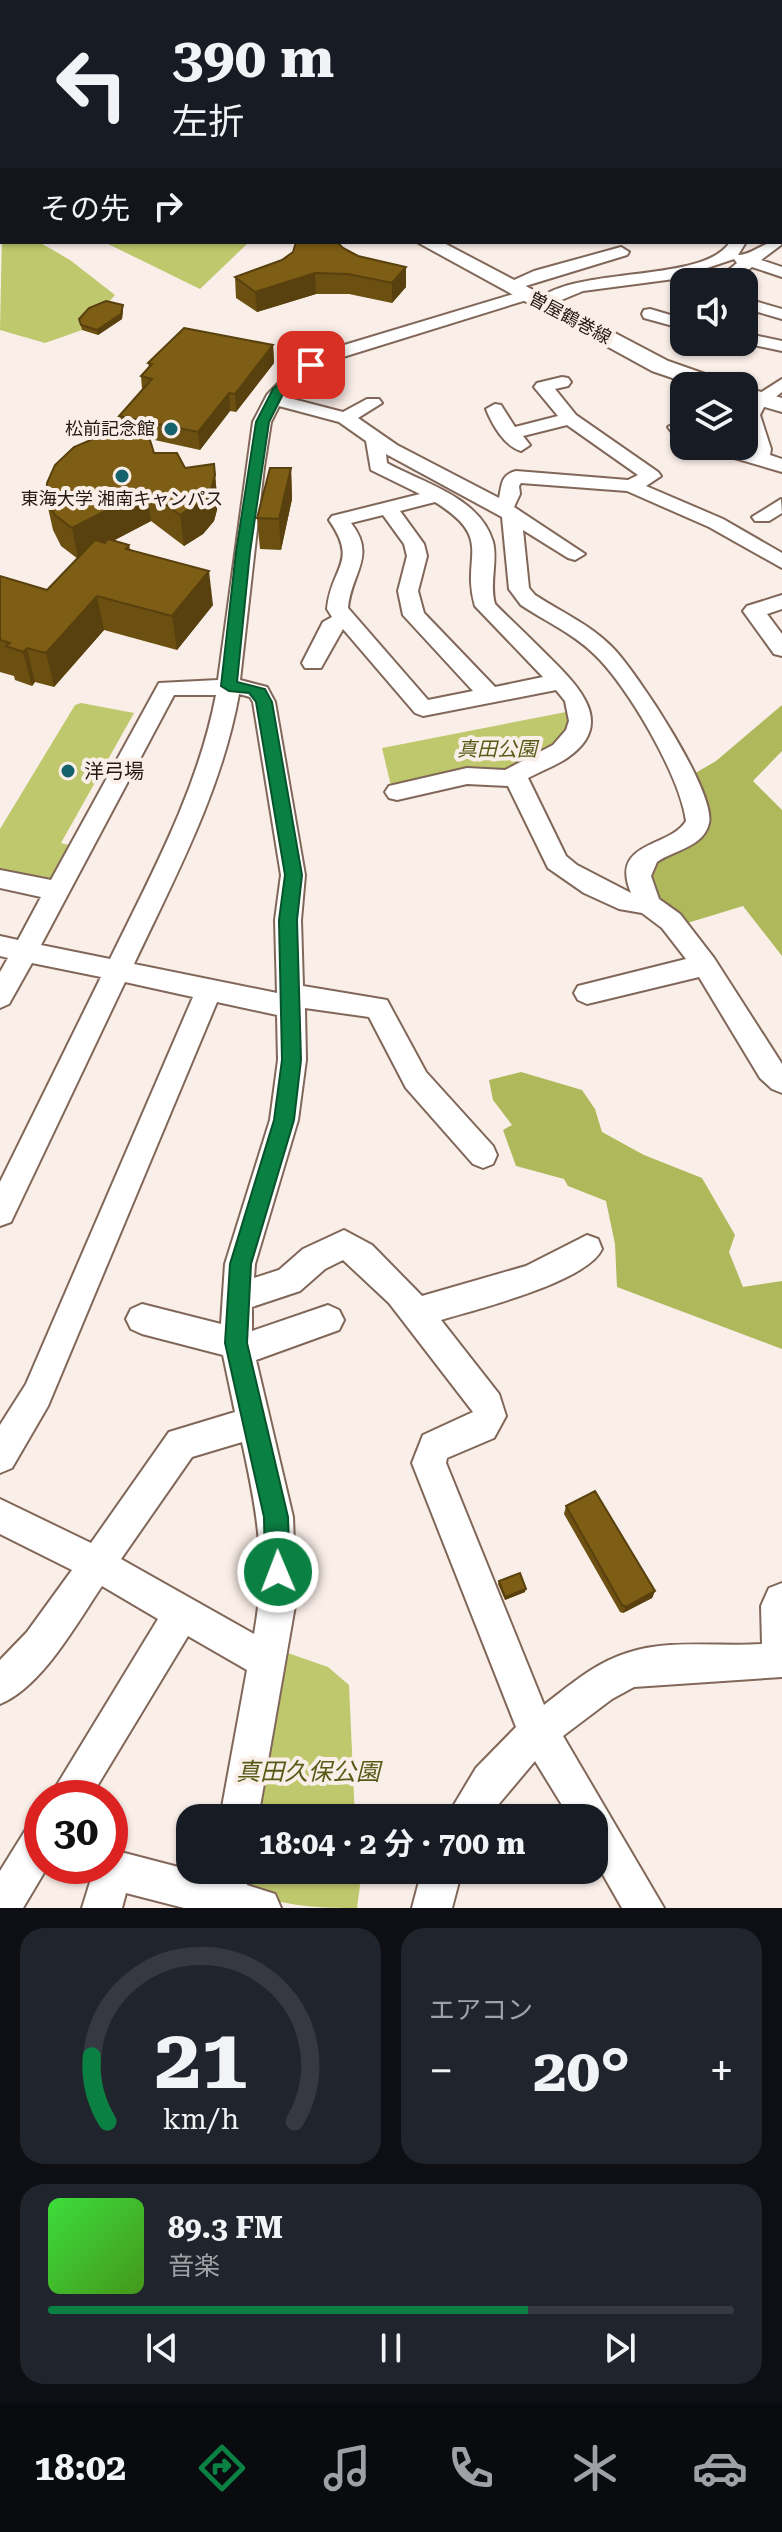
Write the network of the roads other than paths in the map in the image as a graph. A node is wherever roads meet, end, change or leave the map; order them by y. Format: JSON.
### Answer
{"nodes":[{"id":1,"x":431,"y":244,"type":"edge"},
{"id":2,"x":609,"y":244,"type":"edge"},
{"id":3,"x":720,"y":244,"type":"edge"},
{"id":4,"x":770,"y":244,"type":"edge"},
{"id":5,"x":621,"y":252,"type":"junction"},
{"id":6,"x":743,"y":254,"type":"edge"},
{"id":7,"x":782,"y":272,"type":"edge"},
{"id":8,"x":664,"y":276,"type":"junction"},
{"id":9,"x":526,"y":295,"type":"junction"},
{"id":10,"x":650,"y":314,"type":"dead end"},
{"id":11,"x":670,"y":320,"type":"edge"},
{"id":12,"x":758,"y":341,"type":"edge"},
{"id":13,"x":782,"y":346,"type":"edge"},
{"id":14,"x":677,"y":372,"type":"edge"},
{"id":15,"x":562,"y":382,"type":"dead end"},
{"id":16,"x":782,"y":384,"type":"edge"},
{"id":17,"x":273,"y":399,"type":"junction"},
{"id":18,"x":373,"y":403,"type":"dead end"},
{"id":19,"x":758,"y":404,"type":"edge"},
{"id":20,"x":495,"y":409,"type":"dead end"},
{"id":21,"x":758,"y":414,"type":"edge"},
{"id":22,"x":345,"y":418,"type":"junction"},
{"id":23,"x":570,"y":419,"type":"junction"},
{"id":24,"x":375,"y":439,"type":"junction"},
{"id":25,"x":760,"y":457,"type":"joint"},
{"id":26,"x":782,"y":466,"type":"edge"},
{"id":27,"x":631,"y":486,"type":"junction"},
{"id":28,"x":439,"y":495,"type":"junction"},
{"id":29,"x":388,"y":508,"type":"junction"},
{"id":30,"x":508,"y":514,"type":"junction"},
{"id":31,"x":575,"y":554,"type":"dead end"},
{"id":32,"x":782,"y":562,"type":"edge"},
{"id":33,"x":782,"y":602,"type":"edge"},
{"id":34,"x":344,"y":619,"type":"junction"},
{"id":35,"x":554,"y":642,"type":"junction"},
{"id":36,"x":782,"y":649,"type":"edge"},
{"id":37,"x":313,"y":663,"type":"dead end"},
{"id":38,"x":562,"y":681,"type":"junction"},
{"id":39,"x":229,"y":686,"type":"junction"},
{"id":40,"x":490,"y":695,"type":"junction"},
{"id":41,"x":515,"y":775,"type":"junction"},
{"id":42,"x":397,"y":792,"type":"dead end"},
{"id":43,"x":0,"y":879,"type":"edge"},
{"id":44,"x":59,"y":891,"type":"junction"},
{"id":45,"x":648,"y":904,"type":"junction"},
{"id":46,"x":12,"y":949,"type":"edge"},
{"id":47,"x":705,"y":965,"type":"junction"},
{"id":48,"x":117,"y":970,"type":"junction"},
{"id":49,"x":209,"y":990,"type":"junction"},
{"id":50,"x":587,"y":993,"type":"dead end"},
{"id":51,"x":0,"y":997,"type":"edge"},
{"id":52,"x":292,"y":1001,"type":"junction"},
{"id":53,"x":782,"y":1081,"type":"edge"},
{"id":54,"x":483,"y":1155,"type":"dead end"},
{"id":55,"x":0,"y":1213,"type":"edge"},
{"id":56,"x":587,"y":1249,"type":"dead end"},
{"id":57,"x":237,"y":1298,"type":"junction"},
{"id":58,"x":415,"y":1313,"type":"junction"},
{"id":59,"x":142,"y":1319,"type":"dead end"},
{"id":60,"x":318,"y":1331,"type":"dead end"},
{"id":61,"x":237,"y":1347,"type":"junction"},
{"id":62,"x":255,"y":1422,"type":"junction"},
{"id":63,"x":0,"y":1456,"type":"edge"},
{"id":64,"x":0,"y":1516,"type":"edge"},
{"id":65,"x":95,"y":1563,"type":"junction"},
{"id":66,"x":782,"y":1601,"type":"edge"},
{"id":67,"x":182,"y":1613,"type":"junction"},
{"id":68,"x":781,"y":1659,"type":"edge"},
{"id":69,"x":267,"y":1661,"type":"junction"},
{"id":70,"x":0,"y":1686,"type":"edge"},
{"id":71,"x":536,"y":1732,"type":"junction"},
{"id":72,"x":79,"y":1780,"type":"edge"},
{"id":73,"x":241,"y":1804,"type":"edge"},
{"id":74,"x":474,"y":1804,"type":"edge"},
{"id":75,"x":584,"y":1804,"type":"edge"},
{"id":76,"x":608,"y":1846,"type":"edge"},
{"id":77,"x":24,"y":1869,"type":"edge"},
{"id":78,"x":438,"y":1884,"type":"edge"},
{"id":79,"x":234,"y":1896,"type":"edge"},
{"id":80,"x":0,"y":1908,"type":"edge"},
{"id":81,"x":102,"y":1908,"type":"edge"},
{"id":82,"x":432,"y":1908,"type":"edge"},
{"id":83,"x":644,"y":1908,"type":"edge"}],
"edges":[{"from":1,"to":9,"type":"main road","name":"曽屋鶴巻線"},
{"from":2,"to":5,"type":"street"},
{"from":3,"to":8,"type":"street"},
{"from":4,"to":6,"type":"street"},
{"from":5,"to":8,"type":"street"},
{"from":5,"to":9,"type":"street"},
{"from":6,"to":7,"type":"street"},
{"from":6,"to":8,"type":"street"},
{"from":8,"to":9,"type":"street"},
{"from":9,"to":14,"type":"main road","name":"曽屋鶴巻線"},
{"from":9,"to":17,"type":"street"},
{"from":10,"to":11,"type":"street"},
{"from":12,"to":13,"type":"street"},
{"from":15,"to":23,"type":"street"},
{"from":16,"to":19,"type":"street"},
{"from":17,"to":22,"type":"street"},
{"from":17,"to":39,"type":"street"},
{"from":18,"to":22,"type":"street"},
{"from":20,"to":23,"type":"street"},
{"from":21,"to":25,"type":"street"},
{"from":22,"to":24,"type":"street"},
{"from":23,"to":27,"type":"street"},
{"from":24,"to":28,"type":"street"},
{"from":24,"to":30,"type":"street"},
{"from":25,"to":26,"type":"street"},
{"from":27,"to":30,"type":"street"},
{"from":27,"to":32,"type":"street"},
{"from":28,"to":29,"type":"street"},
{"from":28,"to":35,"type":"street"},
{"from":29,"to":34,"type":"street"},
{"from":29,"to":40,"type":"street"},
{"from":30,"to":31,"type":"street"},
{"from":30,"to":35,"type":"street"},
{"from":33,"to":36,"type":"street"},
{"from":34,"to":37,"type":"street"},
{"from":34,"to":40,"type":"street"},
{"from":35,"to":38,"type":"street"},
{"from":35,"to":45,"type":"street"},
{"from":38,"to":40,"type":"street"},
{"from":38,"to":41,"type":"street"},
{"from":39,"to":44,"type":"street"},
{"from":39,"to":48,"type":"street"},
{"from":39,"to":52,"type":"street"},
{"from":41,"to":42,"type":"street"},
{"from":41,"to":45,"type":"street"},
{"from":43,"to":44,"type":"street"},
{"from":44,"to":46,"type":"street"},
{"from":45,"to":47,"type":"street"},
{"from":46,"to":48,"type":"street"},
{"from":46,"to":51,"type":"street"},
{"from":47,"to":50,"type":"street"},
{"from":47,"to":53,"type":"street"},
{"from":48,"to":49,"type":"street"},
{"from":48,"to":55,"type":"street"},
{"from":49,"to":52,"type":"street"},
{"from":49,"to":63,"type":"street"},
{"from":52,"to":54,"type":"street"},
{"from":52,"to":57,"type":"street"},
{"from":56,"to":58,"type":"street"},
{"from":57,"to":58,"type":"street"},
{"from":57,"to":61,"type":"street"},
{"from":58,"to":71,"type":"street"},
{"from":59,"to":61,"type":"street"},
{"from":60,"to":61,"type":"street"},
{"from":61,"to":62,"type":"street"},
{"from":62,"to":65,"type":"street"},
{"from":62,"to":69,"type":"street"},
{"from":64,"to":65,"type":"street"},
{"from":65,"to":67,"type":"street"},
{"from":65,"to":70,"type":"street"},
{"from":66,"to":68,"type":"street"},
{"from":67,"to":69,"type":"street"},
{"from":67,"to":72,"type":"street"},
{"from":68,"to":71,"type":"street"},
{"from":69,"to":73,"type":"street"},
{"from":71,"to":74,"type":"street"},
{"from":71,"to":75,"type":"street"},
{"from":76,"to":83,"type":"street"},
{"from":77,"to":80,"type":"street"},
{"from":78,"to":82,"type":"street"},
{"from":79,"to":81,"type":"street"}]}
